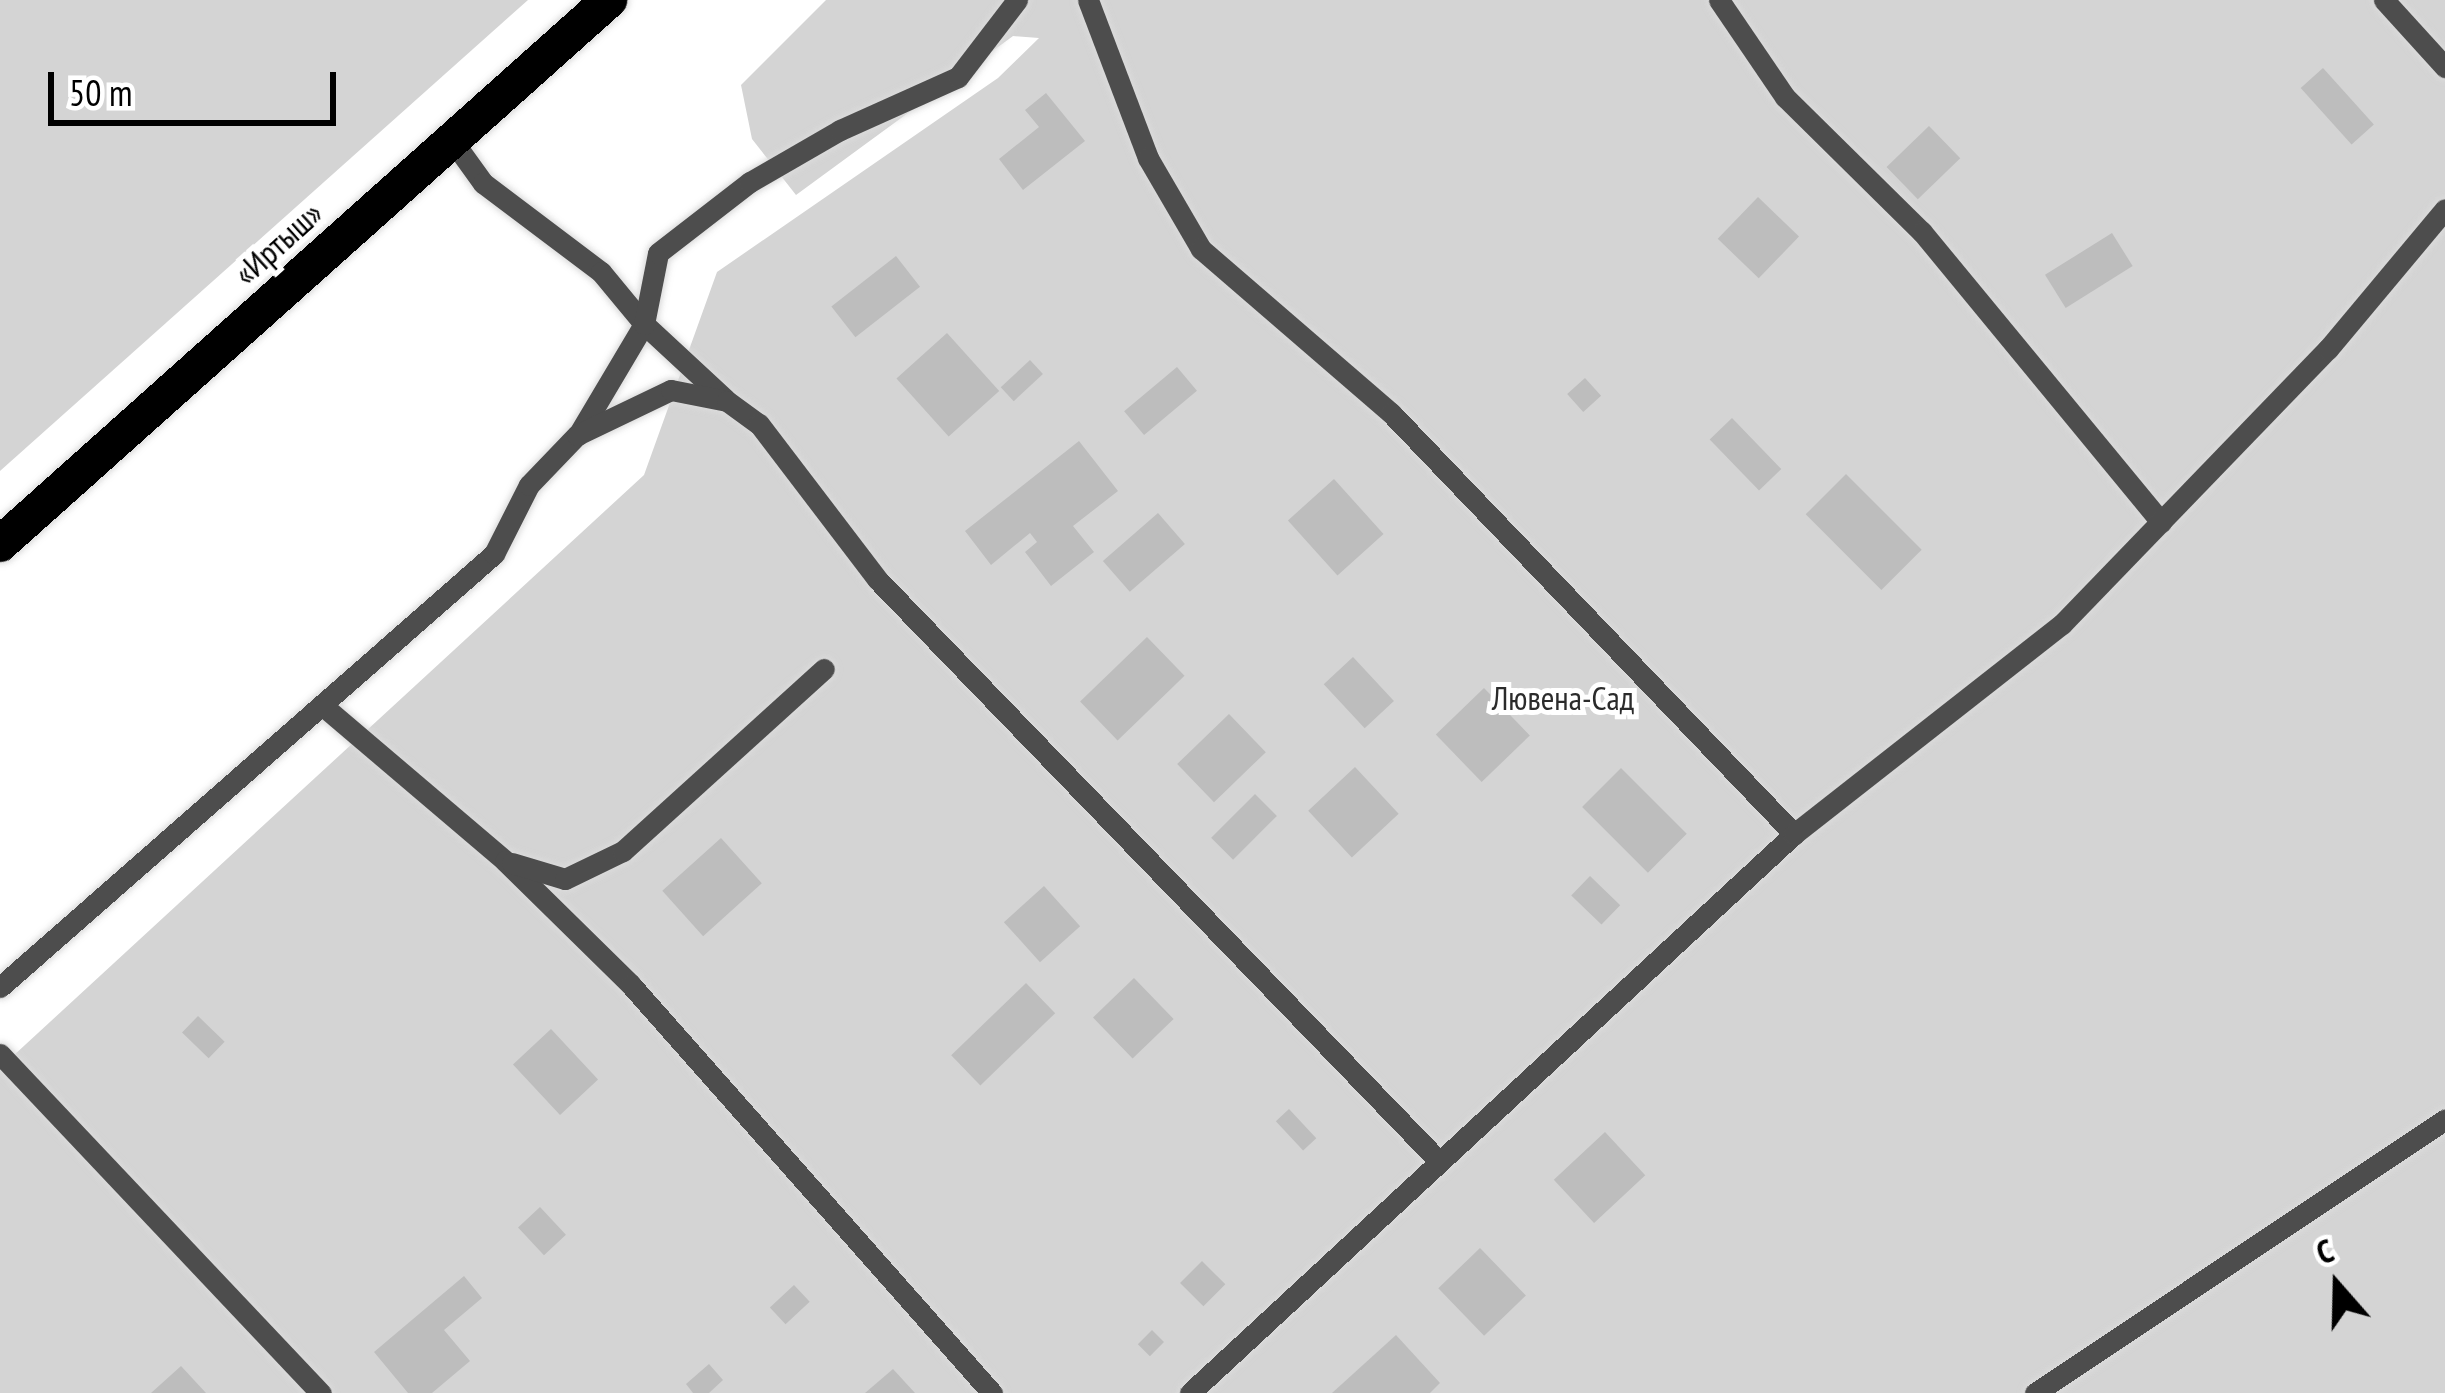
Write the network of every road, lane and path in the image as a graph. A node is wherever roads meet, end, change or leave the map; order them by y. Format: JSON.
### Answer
{"nodes":[{"id":1,"x":609,"y":0,"type":"edge"},
{"id":2,"x":1017,"y":0,"type":"edge"},
{"id":3,"x":1088,"y":0,"type":"edge"},
{"id":4,"x":1719,"y":0,"type":"edge"},
{"id":5,"x":2384,"y":0,"type":"edge"},
{"id":6,"x":2445,"y":67,"type":"edge"},
{"id":7,"x":452,"y":140,"type":"junction"},
{"id":8,"x":2445,"y":208,"type":"edge"},
{"id":9,"x":644,"y":324,"type":"junction"},
{"id":10,"x":728,"y":401,"type":"junction"},
{"id":11,"x":577,"y":436,"type":"junction"},
{"id":12,"x":2161,"y":522,"type":"junction"},
{"id":13,"x":0,"y":544,"type":"edge"},
{"id":14,"x":824,"y":669,"type":"dead end"},
{"id":15,"x":322,"y":704,"type":"junction"},
{"id":16,"x":1794,"y":834,"type":"junction"},
{"id":17,"x":506,"y":861,"type":"junction"},
{"id":18,"x":0,"y":987,"type":"edge"},
{"id":19,"x":0,"y":1054,"type":"edge"},
{"id":20,"x":2445,"y":1120,"type":"edge"},
{"id":21,"x":1437,"y":1159,"type":"junction"},
{"id":22,"x":321,"y":1393,"type":"edge"},
{"id":23,"x":992,"y":1393,"type":"edge"},
{"id":24,"x":1190,"y":1393,"type":"edge"},
{"id":25,"x":2035,"y":1393,"type":"edge"}],
"edges":[{"from":1,"to":7,"type":"highway","name":"«Иртыш»"},
{"from":2,"to":9,"type":"lane"},
{"from":3,"to":16,"type":"lane"},
{"from":4,"to":12,"type":"lane"},
{"from":5,"to":6,"type":"lane"},
{"from":7,"to":9,"type":"lane"},
{"from":7,"to":13,"type":"highway","name":"«Иртыш»"},
{"from":8,"to":12,"type":"lane"},
{"from":9,"to":10,"type":"lane"},
{"from":9,"to":11,"type":"lane"},
{"from":10,"to":11,"type":"lane"},
{"from":10,"to":21,"type":"lane"},
{"from":11,"to":15,"type":"lane"},
{"from":12,"to":16,"type":"lane"},
{"from":14,"to":17,"type":"lane"},
{"from":15,"to":17,"type":"lane"},
{"from":15,"to":18,"type":"lane"},
{"from":16,"to":21,"type":"lane"},
{"from":17,"to":23,"type":"lane"},
{"from":19,"to":22,"type":"lane"},
{"from":20,"to":25,"type":"lane"},
{"from":21,"to":24,"type":"lane"}]}
